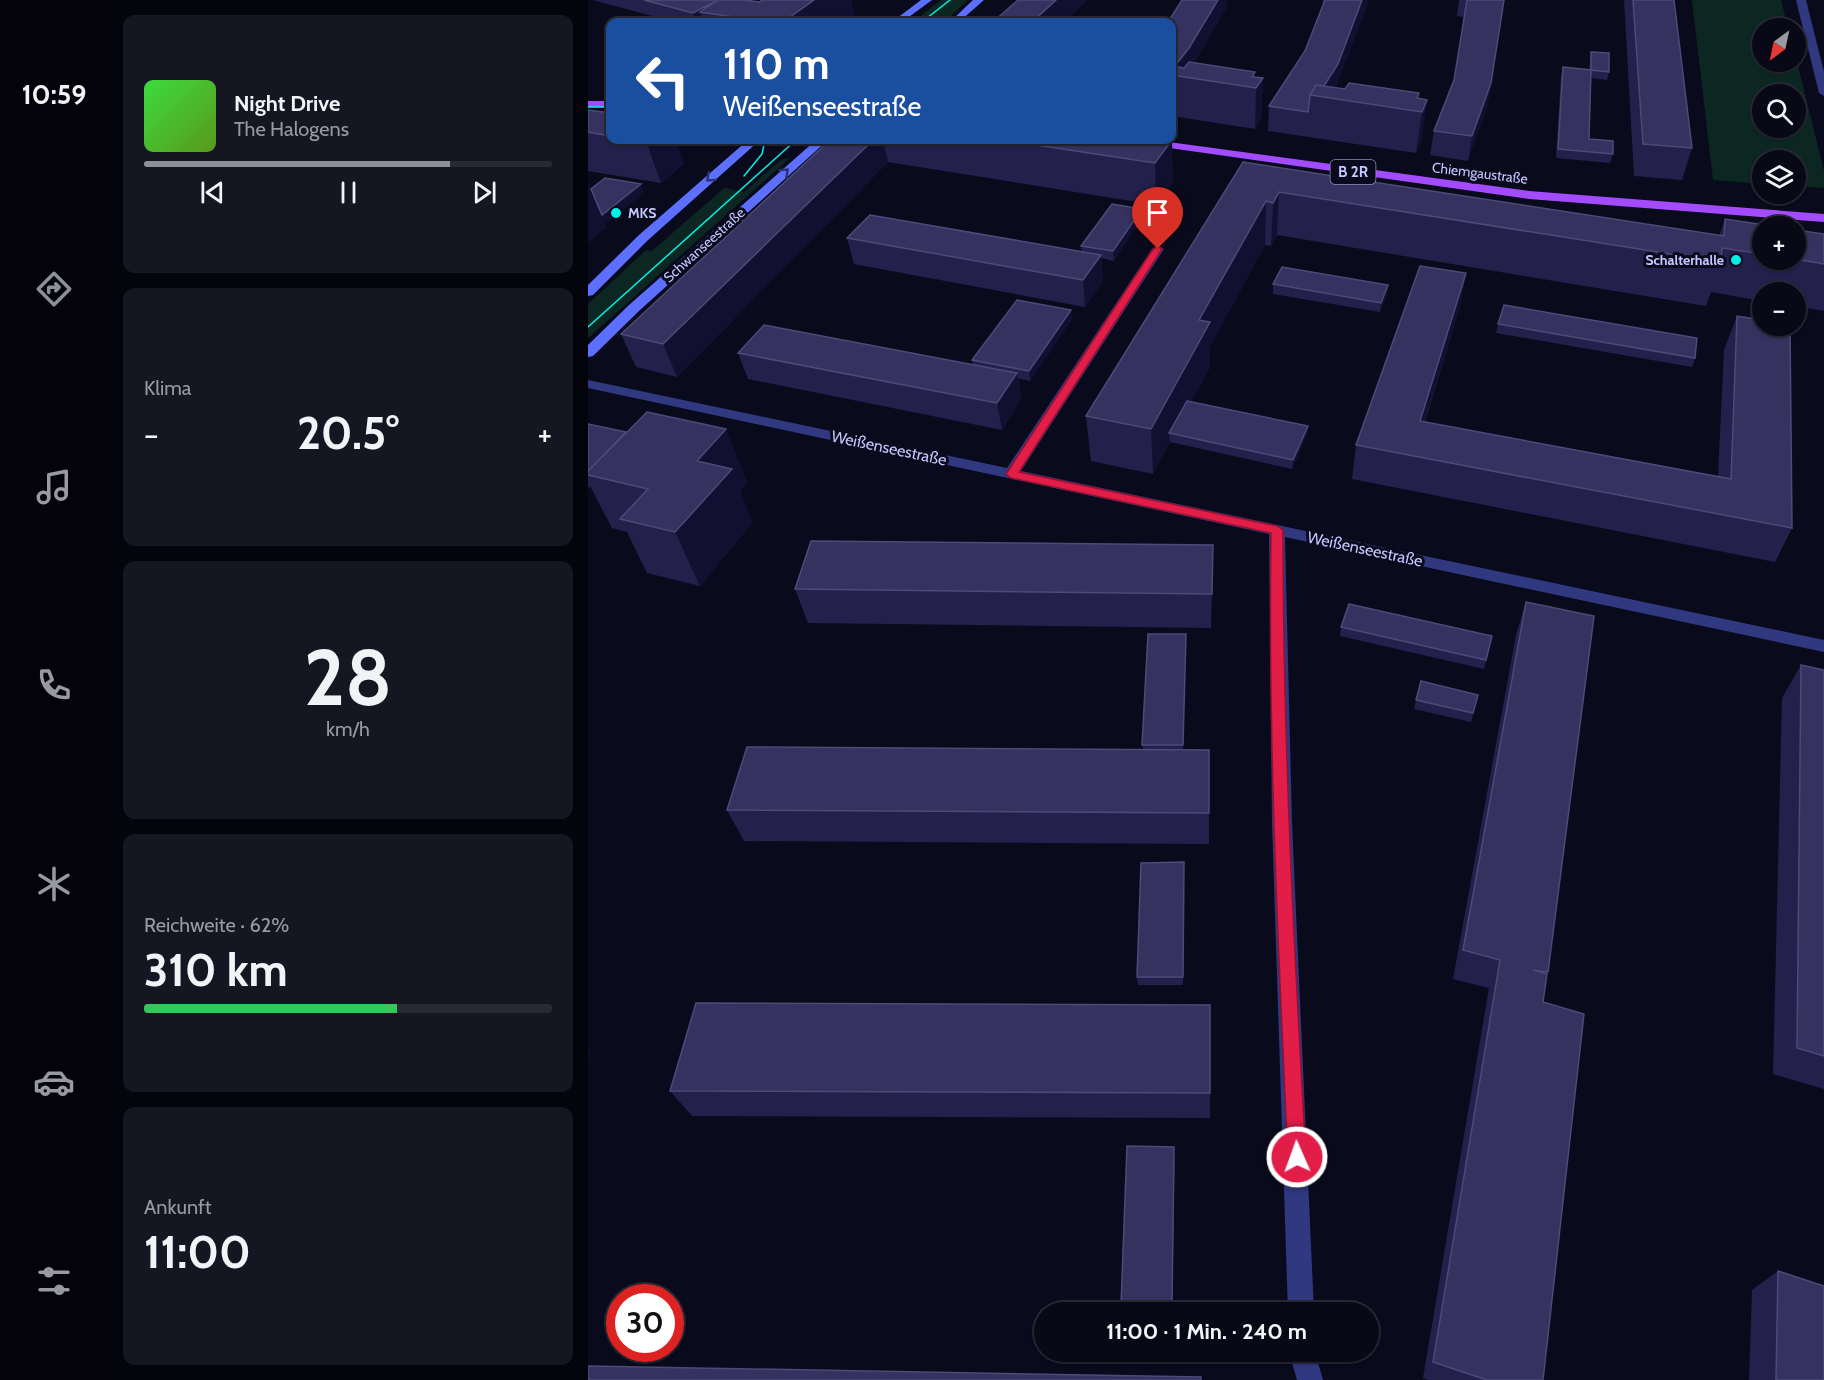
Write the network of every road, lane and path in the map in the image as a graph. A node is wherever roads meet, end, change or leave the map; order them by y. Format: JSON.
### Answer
{"nodes":[{"id":1,"x":927,"y":0,"type":"edge"},
{"id":2,"x":979,"y":0,"type":"edge"},
{"id":3,"x":1801,"y":0,"type":"edge"},
{"id":4,"x":902,"y":18,"type":"edge"},
{"id":5,"x":959,"y":18,"type":"edge"},
{"id":6,"x":1824,"y":93,"type":"edge"},
{"id":7,"x":588,"y":104,"type":"edge"},
{"id":8,"x":606,"y":104,"type":"edge"},
{"id":9,"x":749,"y":144,"type":"edge"},
{"id":10,"x":818,"y":144,"type":"edge"},
{"id":11,"x":1163,"y":144,"type":"edge"},
{"id":12,"x":1824,"y":218,"type":"edge"},
{"id":13,"x":1158,"y":249,"type":"dead end"},
{"id":14,"x":588,"y":292,"type":"edge"},
{"id":15,"x":588,"y":353,"type":"edge"},
{"id":16,"x":588,"y":384,"type":"edge"},
{"id":17,"x":1011,"y":474,"type":"junction"},
{"id":18,"x":1277,"y":530,"type":"junction"},
{"id":19,"x":1824,"y":646,"type":"edge"},
{"id":20,"x":1301,"y":1302,"type":"edge"},
{"id":21,"x":1305,"y":1362,"type":"edge"},
{"id":22,"x":1310,"y":1380,"type":"edge"}],
"edges":[{"from":1,"to":4,"type":"main road"},
{"from":2,"to":5,"type":"main road"},
{"from":3,"to":6,"type":"street"},
{"from":7,"to":8,"type":"main road"},
{"from":9,"to":14,"type":"main road","one_way":true},
{"from":15,"to":10,"type":"main road","name":"Schwanseestraße","one_way":true},
{"from":11,"to":12,"type":"main road","name":"Chiemgaustraße","number":"B 2R"},
{"from":13,"to":17,"type":"street"},
{"from":16,"to":17,"type":"street","name":"Weißenseestraße"},
{"from":17,"to":18,"type":"street","name":"Weißenseestraße"},
{"from":18,"to":19,"type":"street","name":"Weißenseestraße"},
{"from":18,"to":20,"type":"street"},
{"from":21,"to":22,"type":"street"}]}
